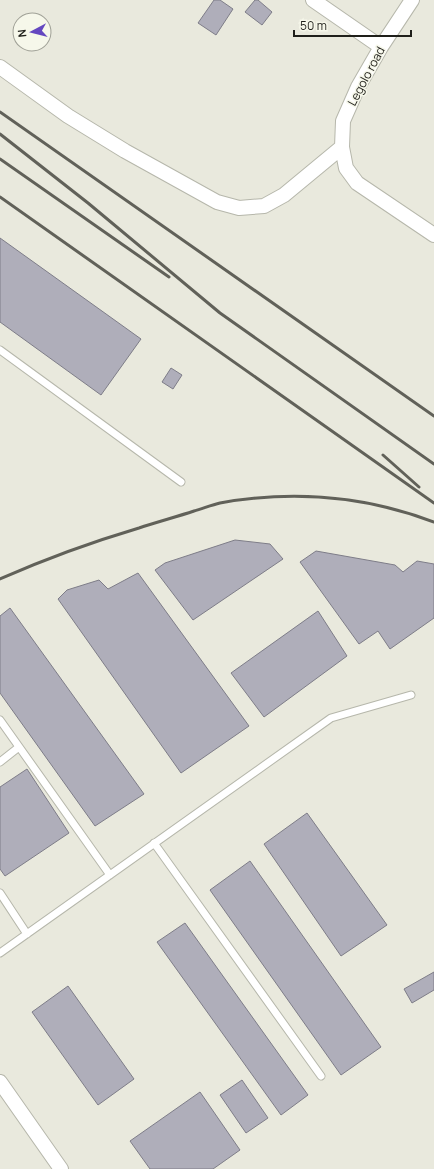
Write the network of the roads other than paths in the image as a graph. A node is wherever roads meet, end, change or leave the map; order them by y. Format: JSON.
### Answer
{"nodes":[{"id":1,"x":313,"y":0,"type":"edge"},
{"id":2,"x":412,"y":0,"type":"edge"},
{"id":3,"x":381,"y":47,"type":"junction"},
{"id":4,"x":0,"y":67,"type":"edge"},
{"id":5,"x":342,"y":147,"type":"junction"},
{"id":6,"x":434,"y":235,"type":"edge"},
{"id":7,"x":0,"y":350,"type":"edge"},
{"id":8,"x":181,"y":482,"type":"dead end"},
{"id":9,"x":411,"y":694,"type":"dead end"},
{"id":10,"x":0,"y":720,"type":"edge"},
{"id":11,"x":19,"y":747,"type":"junction"},
{"id":12,"x":0,"y":762,"type":"edge"},
{"id":13,"x":154,"y":843,"type":"junction"},
{"id":14,"x":110,"y":875,"type":"junction"},
{"id":15,"x":0,"y":893,"type":"edge"},
{"id":16,"x":27,"y":934,"type":"junction"},
{"id":17,"x":0,"y":953,"type":"edge"},
{"id":18,"x":320,"y":1076,"type":"dead end"},
{"id":19,"x":0,"y":1082,"type":"edge"},
{"id":20,"x":61,"y":1169,"type":"edge"}],
"edges":[{"from":1,"to":3,"type":"street"},
{"from":2,"to":3,"type":"street","name":"Legolo road"},
{"from":3,"to":5,"type":"street","name":"Legolo road"},
{"from":4,"to":5,"type":"street"},
{"from":5,"to":6,"type":"street","name":"Legolo road"},
{"from":7,"to":8,"type":"lane"},
{"from":9,"to":13,"type":"lane"},
{"from":10,"to":11,"type":"lane"},
{"from":11,"to":12,"type":"lane"},
{"from":11,"to":14,"type":"lane"},
{"from":13,"to":14,"type":"lane"},
{"from":13,"to":18,"type":"lane"},
{"from":14,"to":16,"type":"lane"},
{"from":15,"to":16,"type":"lane"},
{"from":16,"to":17,"type":"lane"},
{"from":19,"to":20,"type":"street"}]}
